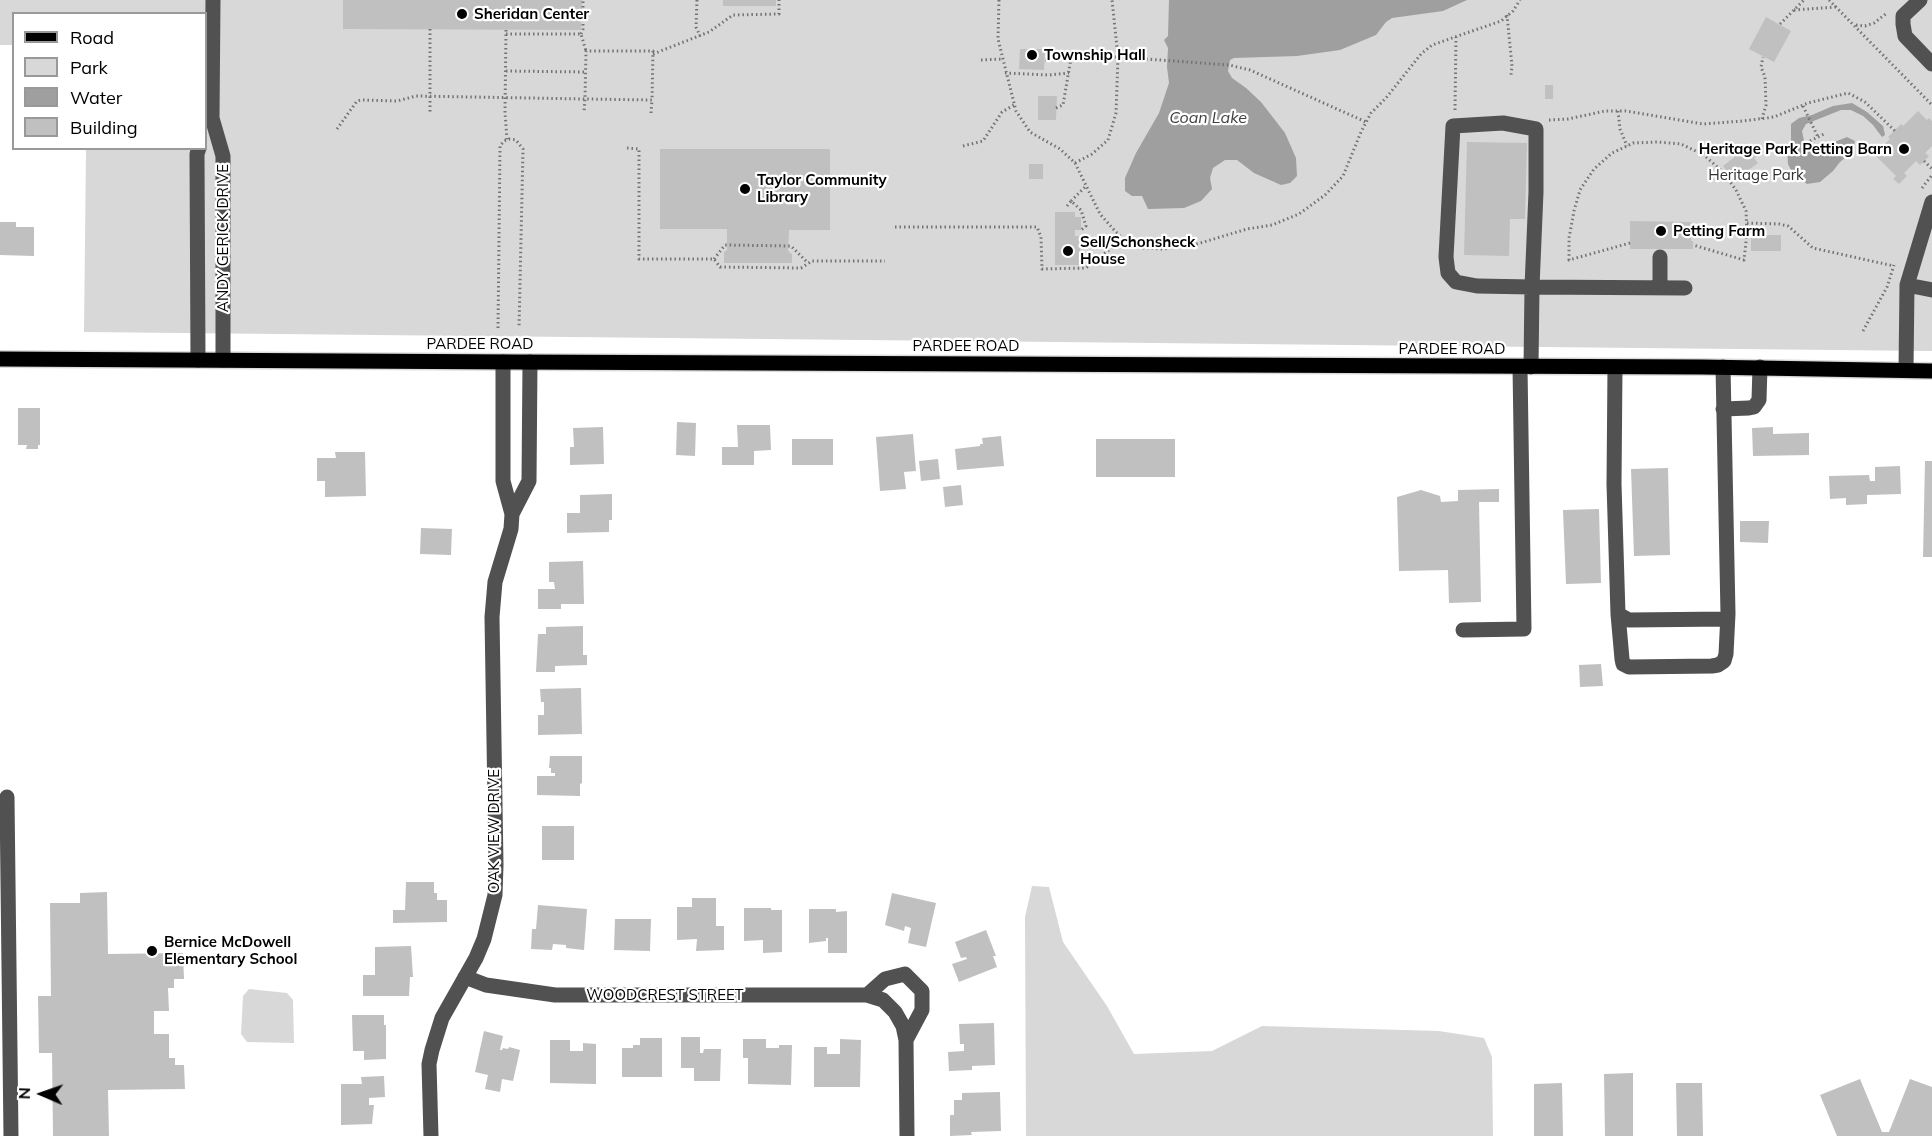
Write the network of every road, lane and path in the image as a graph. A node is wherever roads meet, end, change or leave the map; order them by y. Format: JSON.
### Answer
{"nodes":[{"id":1,"x":583,"y":0,"type":"edge"},
{"id":2,"x":697,"y":0,"type":"edge"},
{"id":3,"x":779,"y":0,"type":"edge"},
{"id":4,"x":999,"y":0,"type":"edge"},
{"id":5,"x":1112,"y":0,"type":"edge"},
{"id":6,"x":1520,"y":0,"type":"edge"},
{"id":7,"x":1804,"y":0,"type":"edge"},
{"id":8,"x":1829,"y":0,"type":"edge"},
{"id":9,"x":1920,"y":0,"type":"edge"},
{"id":10,"x":213,"y":1,"type":"edge"},
{"id":11,"x":1836,"y":8,"type":"junction"},
{"id":12,"x":1794,"y":9,"type":"junction"},
{"id":13,"x":1888,"y":12,"type":"dead end"},
{"id":14,"x":1507,"y":15,"type":"junction"},
{"id":15,"x":1780,"y":24,"type":"dead end"},
{"id":16,"x":1854,"y":25,"type":"junction"},
{"id":17,"x":430,"y":29,"type":"dead end"},
{"id":18,"x":581,"y":34,"type":"junction"},
{"id":19,"x":700,"y":36,"type":"junction"},
{"id":20,"x":1456,"y":37,"type":"junction"},
{"id":21,"x":586,"y":51,"type":"junction"},
{"id":22,"x":653,"y":54,"type":"junction"},
{"id":23,"x":1118,"y":57,"type":"junction"},
{"id":24,"x":1763,"y":57,"type":"dead end"},
{"id":25,"x":1002,"y":59,"type":"junction"},
{"id":26,"x":981,"y":60,"type":"dead end"},
{"id":27,"x":1045,"y":60,"type":"dead end"},
{"id":28,"x":1071,"y":60,"type":"junction"},
{"id":29,"x":1932,"y":64,"type":"edge"},
{"id":30,"x":506,"y":70,"type":"junction"},
{"id":31,"x":585,"y":72,"type":"junction"},
{"id":32,"x":1005,"y":73,"type":"junction"},
{"id":33,"x":1069,"y":73,"type":"junction"},
{"id":34,"x":1511,"y":75,"type":"dead end"},
{"id":35,"x":430,"y":97,"type":"junction"},
{"id":36,"x":506,"y":98,"type":"junction"},
{"id":37,"x":585,"y":99,"type":"junction"},
{"id":38,"x":652,"y":100,"type":"junction"},
{"id":39,"x":1014,"y":105,"type":"junction"},
{"id":40,"x":1932,"y":105,"type":"edge"},
{"id":41,"x":1803,"y":106,"type":"junction"},
{"id":42,"x":1056,"y":108,"type":"dead end"},
{"id":43,"x":1618,"y":111,"type":"junction"},
{"id":44,"x":584,"y":112,"type":"dead end"},
{"id":45,"x":430,"y":113,"type":"dead end"},
{"id":46,"x":651,"y":113,"type":"dead end"},
{"id":47,"x":212,"y":118,"type":"junction"},
{"id":48,"x":1762,"y":118,"type":"junction"},
{"id":49,"x":1544,"y":120,"type":"dead end"},
{"id":50,"x":1366,"y":122,"type":"junction"},
{"id":51,"x":1453,"y":126,"type":"junction"},
{"id":52,"x":337,"y":129,"type":"dead end"},
{"id":53,"x":207,"y":130,"type":"edge"},
{"id":54,"x":1895,"y":131,"type":"dead end"},
{"id":55,"x":1826,"y":133,"type":"dead end"},
{"id":56,"x":1818,"y":137,"type":"junction"},
{"id":57,"x":507,"y":140,"type":"junction"},
{"id":58,"x":1810,"y":141,"type":"dead end"},
{"id":59,"x":963,"y":146,"type":"dead end"},
{"id":60,"x":1627,"y":146,"type":"junction"},
{"id":61,"x":627,"y":148,"type":"dead end"},
{"id":62,"x":198,"y":150,"type":"edge"},
{"id":63,"x":1924,"y":161,"type":"dead end"},
{"id":64,"x":1075,"y":163,"type":"junction"},
{"id":65,"x":1932,"y":169,"type":"edge"},
{"id":66,"x":1932,"y":175,"type":"edge"},
{"id":67,"x":1086,"y":186,"type":"junction"},
{"id":68,"x":1921,"y":189,"type":"dead end"},
{"id":69,"x":1071,"y":201,"type":"junction"},
{"id":70,"x":1932,"y":202,"type":"edge"},
{"id":71,"x":1066,"y":206,"type":"dead end"},
{"id":72,"x":1746,"y":223,"type":"junction"},
{"id":73,"x":895,"y":227,"type":"dead end"},
{"id":74,"x":1081,"y":230,"type":"dead end"},
{"id":75,"x":1124,"y":239,"type":"junction"},
{"id":76,"x":1630,"y":243,"type":"dead end"},
{"id":77,"x":1693,"y":245,"type":"dead end"},
{"id":78,"x":1898,"y":255,"type":"dead end"},
{"id":79,"x":1660,"y":257,"type":"dead end"},
{"id":80,"x":714,"y":259,"type":"junction"},
{"id":81,"x":885,"y":261,"type":"dead end"},
{"id":82,"x":808,"y":263,"type":"junction"},
{"id":83,"x":1894,"y":266,"type":"junction"},
{"id":84,"x":1907,"y":285,"type":"junction"},
{"id":85,"x":1532,"y":287,"type":"junction"},
{"id":86,"x":1660,"y":288,"type":"junction"},
{"id":87,"x":1685,"y":288,"type":"dead end"},
{"id":88,"x":1932,"y":290,"type":"edge"},
{"id":89,"x":498,"y":328,"type":"dead end"},
{"id":90,"x":519,"y":328,"type":"dead end"},
{"id":91,"x":1863,"y":331,"type":"dead end"},
{"id":92,"x":0,"y":359,"type":"edge"},
{"id":93,"x":198,"y":360,"type":"junction"},
{"id":94,"x":222,"y":360,"type":"junction"},
{"id":95,"x":503,"y":362,"type":"junction"},
{"id":96,"x":530,"y":362,"type":"junction"},
{"id":97,"x":1525,"y":367,"type":"junction"},
{"id":98,"x":1615,"y":367,"type":"junction"},
{"id":99,"x":1723,"y":367,"type":"junction"},
{"id":100,"x":1760,"y":368,"type":"junction"},
{"id":101,"x":1906,"y":370,"type":"junction"},
{"id":102,"x":1932,"y":371,"type":"edge"},
{"id":103,"x":1723,"y":409,"type":"junction"},
{"id":104,"x":512,"y":514,"type":"junction"},
{"id":105,"x":1618,"y":614,"type":"junction"},
{"id":106,"x":1727,"y":619,"type":"junction"},
{"id":107,"x":1463,"y":630,"type":"dead end"},
{"id":108,"x":7,"y":797,"type":"dead end"},
{"id":109,"x":4,"y":947,"type":"edge"},
{"id":110,"x":465,"y":978,"type":"junction"},
{"id":111,"x":867,"y":995,"type":"junction"},
{"id":112,"x":906,"y":1040,"type":"junction"},
{"id":113,"x":5,"y":1095,"type":"edge"},
{"id":114,"x":11,"y":1136,"type":"edge"},
{"id":115,"x":431,"y":1136,"type":"edge"},
{"id":116,"x":907,"y":1136,"type":"edge"}],
"edges":[{"from":1,"to":18,"type":"path"},
{"from":2,"to":19,"type":"path"},
{"from":3,"to":19,"type":"path"},
{"from":4,"to":25,"type":"path"},
{"from":5,"to":23,"type":"path"},
{"from":6,"to":14,"type":"path"},
{"from":7,"to":12,"type":"path"},
{"from":8,"to":11,"type":"path"},
{"from":9,"to":29,"type":"street"},
{"from":10,"to":47,"type":"street","name":"ANDY GERICK DRIVE"},
{"from":11,"to":12,"type":"path"},
{"from":11,"to":16,"type":"path"},
{"from":12,"to":15,"type":"path"},
{"from":13,"to":16,"type":"path"},
{"from":14,"to":20,"type":"path"},
{"from":14,"to":34,"type":"path"},
{"from":16,"to":40,"type":"path"},
{"from":17,"to":35,"type":"path"},
{"from":18,"to":21,"type":"path"},
{"from":18,"to":30,"type":"path"},
{"from":19,"to":22,"type":"path"},
{"from":20,"to":50,"type":"path"},
{"from":20,"to":51,"type":"path"},
{"from":21,"to":22,"type":"path"},
{"from":21,"to":31,"type":"path"},
{"from":22,"to":38,"type":"path"},
{"from":23,"to":28,"type":"path"},
{"from":23,"to":50,"type":"path"},
{"from":23,"to":64,"type":"path"},
{"from":24,"to":48,"type":"path"},
{"from":25,"to":26,"type":"path"},
{"from":25,"to":32,"type":"path"},
{"from":27,"to":28,"type":"path"},
{"from":28,"to":33,"type":"path"},
{"from":30,"to":31,"type":"path"},
{"from":30,"to":36,"type":"path"},
{"from":31,"to":37,"type":"path"},
{"from":32,"to":33,"type":"path"},
{"from":32,"to":39,"type":"path"},
{"from":33,"to":42,"type":"path"},
{"from":35,"to":36,"type":"path"},
{"from":35,"to":45,"type":"path"},
{"from":35,"to":52,"type":"path"},
{"from":36,"to":37,"type":"path"},
{"from":36,"to":57,"type":"path"},
{"from":37,"to":38,"type":"path"},
{"from":37,"to":44,"type":"path"},
{"from":38,"to":46,"type":"path"},
{"from":39,"to":59,"type":"path"},
{"from":39,"to":64,"type":"path"},
{"from":41,"to":48,"type":"path"},
{"from":41,"to":54,"type":"path"},
{"from":41,"to":56,"type":"path"},
{"from":43,"to":48,"type":"path"},
{"from":43,"to":49,"type":"path"},
{"from":43,"to":60,"type":"path"},
{"from":47,"to":53,"type":"street","name":"ANDY GERICK DRIVE"},
{"from":47,"to":94,"type":"street","name":"ANDY GERICK DRIVE"},
{"from":50,"to":75,"type":"path"},
{"from":51,"to":85,"type":"street"},
{"from":51,"to":85,"type":"street"},
{"from":55,"to":56,"type":"path"},
{"from":56,"to":58,"type":"path"},
{"from":57,"to":89,"type":"path"},
{"from":57,"to":90,"type":"path"},
{"from":60,"to":72,"type":"path"},
{"from":60,"to":76,"type":"path"},
{"from":61,"to":80,"type":"path"},
{"from":62,"to":93,"type":"street","name":"ANDY GERICK DRIVE"},
{"from":63,"to":65,"type":"path"},
{"from":64,"to":67,"type":"path"},
{"from":66,"to":68,"type":"path"},
{"from":67,"to":69,"type":"path"},
{"from":67,"to":75,"type":"path"},
{"from":69,"to":71,"type":"path"},
{"from":69,"to":74,"type":"path"},
{"from":70,"to":84,"type":"street"},
{"from":72,"to":77,"type":"path"},
{"from":72,"to":83,"type":"path"},
{"from":73,"to":75,"type":"path"},
{"from":78,"to":83,"type":"path"},
{"from":79,"to":86,"type":"street"},
{"from":80,"to":82,"type":"path"},
{"from":80,"to":82,"type":"path"},
{"from":81,"to":82,"type":"path"},
{"from":83,"to":91,"type":"path"},
{"from":84,"to":88,"type":"street"},
{"from":84,"to":101,"type":"street"},
{"from":85,"to":86,"type":"street"},
{"from":85,"to":97,"type":"street"},
{"from":86,"to":87,"type":"street"},
{"from":92,"to":93,"type":"main road","name":"PARDEE ROAD"},
{"from":93,"to":94,"type":"main road","name":"PARDEE ROAD"},
{"from":94,"to":95,"type":"main road","name":"PARDEE ROAD"},
{"from":95,"to":96,"type":"main road","name":"PARDEE ROAD"},
{"from":95,"to":104,"type":"street","name":"OAK VIEW DRIVE"},
{"from":96,"to":97,"type":"main road","name":"PARDEE ROAD"},
{"from":96,"to":104,"type":"street","name":"OAK VIEW DRIVE"},
{"from":97,"to":98,"type":"main road","name":"PARDEE ROAD"},
{"from":97,"to":107,"type":"street"},
{"from":98,"to":99,"type":"main road","name":"PARDEE ROAD"},
{"from":98,"to":105,"type":"street"},
{"from":99,"to":100,"type":"main road","name":"PARDEE ROAD"},
{"from":99,"to":103,"type":"street"},
{"from":100,"to":101,"type":"main road","name":"PARDEE ROAD"},
{"from":100,"to":103,"type":"street"},
{"from":101,"to":102,"type":"main road","name":"PARDEE ROAD"},
{"from":103,"to":106,"type":"street"},
{"from":104,"to":110,"type":"street","name":"OAK VIEW DRIVE"},
{"from":105,"to":106,"type":"street"},
{"from":105,"to":106,"type":"street"},
{"from":108,"to":109,"type":"street"},
{"from":109,"to":113,"type":"street"},
{"from":110,"to":111,"type":"street","name":"WOODCREST STREET"},
{"from":110,"to":115,"type":"street","name":"OAK VIEW DRIVE"},
{"from":111,"to":112,"type":"street","name":"WOODCREST STREET"},
{"from":111,"to":112,"type":"street","name":"WOODCREST STREET"},
{"from":112,"to":116,"type":"street","name":"WOODCREST STREET"},
{"from":113,"to":114,"type":"street"}]}
